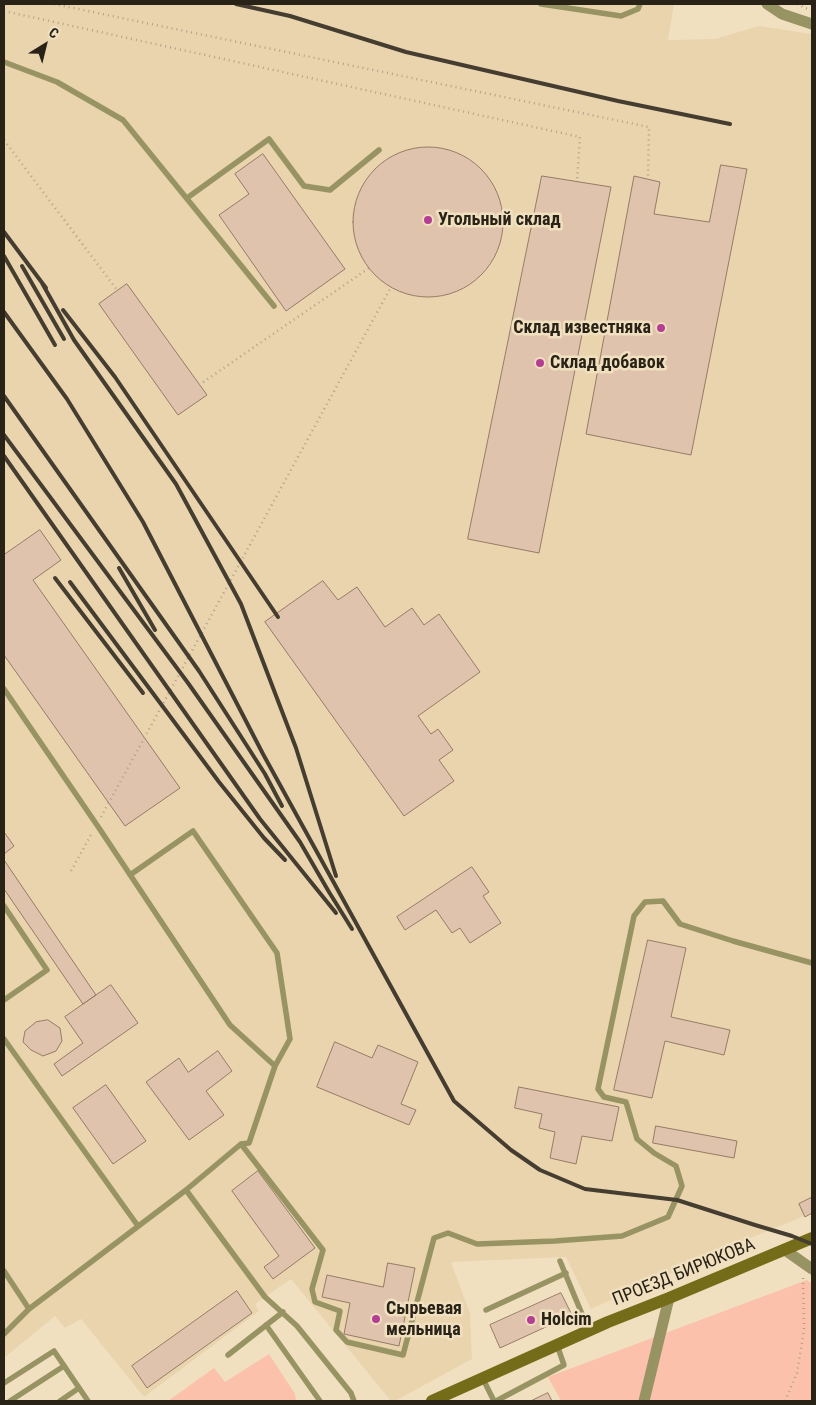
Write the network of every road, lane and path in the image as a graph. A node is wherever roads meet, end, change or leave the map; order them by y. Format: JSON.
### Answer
{"nodes":[{"id":1,"x":54,"y":4,"type":"edge"},
{"id":2,"x":541,"y":4,"type":"edge"},
{"id":3,"x":640,"y":4,"type":"edge"},
{"id":4,"x":767,"y":4,"type":"edge"},
{"id":5,"x":797,"y":4,"type":"edge"},
{"id":6,"x":4,"y":11,"type":"edge"},
{"id":7,"x":812,"y":11,"type":"edge"},
{"id":8,"x":812,"y":24,"type":"edge"},
{"id":9,"x":4,"y":62,"type":"edge"},
{"id":10,"x":4,"y":140,"type":"edge"},
{"id":11,"x":379,"y":150,"type":"dead end"},
{"id":12,"x":648,"y":179,"type":"dead end"},
{"id":13,"x":577,"y":181,"type":"dead end"},
{"id":14,"x":187,"y":198,"type":"junction"},
{"id":15,"x":369,"y":268,"type":"dead end"},
{"id":16,"x":391,"y":287,"type":"dead end"},
{"id":17,"x":117,"y":290,"type":"dead end"},
{"id":18,"x":274,"y":306,"type":"dead end"},
{"id":19,"x":200,"y":385,"type":"dead end"},
{"id":20,"x":4,"y":689,"type":"edge"},
{"id":21,"x":100,"y":819,"type":"dead end"},
{"id":22,"x":95,"y":828,"type":"dead end"},
{"id":23,"x":71,"y":871,"type":"dead end"},
{"id":24,"x":130,"y":875,"type":"junction"},
{"id":25,"x":4,"y":906,"type":"edge"},
{"id":26,"x":812,"y":962,"type":"edge"},
{"id":27,"x":4,"y":1000,"type":"edge"},
{"id":28,"x":4,"y":1039,"type":"edge"},
{"id":29,"x":275,"y":1066,"type":"junction"},
{"id":30,"x":241,"y":1144,"type":"junction"},
{"id":31,"x":186,"y":1190,"type":"junction"},
{"id":32,"x":138,"y":1226,"type":"junction"},
{"id":33,"x":812,"y":1238,"type":"edge"},
{"id":34,"x":785,"y":1250,"type":"junction"},
{"id":35,"x":560,"y":1261,"type":"dead end"},
{"id":36,"x":808,"y":1270,"type":"edge"},
{"id":37,"x":4,"y":1271,"type":"edge"},
{"id":38,"x":566,"y":1273,"type":"junction"},
{"id":39,"x":669,"y":1298,"type":"junction"},
{"id":40,"x":29,"y":1309,"type":"junction"},
{"id":41,"x":486,"y":1310,"type":"dead end"},
{"id":42,"x":283,"y":1312,"type":"junction"},
{"id":43,"x":266,"y":1325,"type":"junction"},
{"id":44,"x":589,"y":1331,"type":"junction"},
{"id":45,"x":4,"y":1334,"type":"edge"},
{"id":46,"x":557,"y":1345,"type":"junction"},
{"id":47,"x":228,"y":1354,"type":"dead end"},
{"id":48,"x":64,"y":1366,"type":"junction"},
{"id":49,"x":482,"y":1378,"type":"junction"},
{"id":50,"x":4,"y":1383,"type":"edge"},
{"id":51,"x":79,"y":1388,"type":"junction"},
{"id":52,"x":10,"y":1401,"type":"edge"},
{"id":53,"x":60,"y":1401,"type":"edge"},
{"id":54,"x":88,"y":1401,"type":"edge"},
{"id":55,"x":320,"y":1401,"type":"edge"},
{"id":56,"x":354,"y":1401,"type":"edge"},
{"id":57,"x":432,"y":1401,"type":"edge"},
{"id":58,"x":495,"y":1401,"type":"edge"},
{"id":59,"x":644,"y":1401,"type":"edge"},
{"id":60,"x":785,"y":1401,"type":"edge"}],
"edges":[{"from":1,"to":12,"type":"path"},
{"from":2,"to":3,"type":"lane"},
{"from":4,"to":8,"type":"street"},
{"from":5,"to":7,"type":"path"},
{"from":6,"to":13,"type":"path"},
{"from":9,"to":14,"type":"lane"},
{"from":10,"to":17,"type":"path"},
{"from":11,"to":14,"type":"lane"},
{"from":14,"to":18,"type":"lane"},
{"from":15,"to":19,"type":"path"},
{"from":16,"to":21,"type":"path"},
{"from":20,"to":24,"type":"lane"},
{"from":22,"to":23,"type":"path"},
{"from":24,"to":29,"type":"lane"},
{"from":24,"to":29,"type":"lane"},
{"from":25,"to":27,"type":"lane"},
{"from":26,"to":30,"type":"lane"},
{"from":28,"to":32,"type":"lane"},
{"from":29,"to":30,"type":"lane"},
{"from":30,"to":31,"type":"lane"},
{"from":31,"to":32,"type":"lane"},
{"from":31,"to":42,"type":"lane"},
{"from":32,"to":40,"type":"lane"},
{"from":33,"to":34,"type":"street","name":"ПРОЕЗД БИРЮКОВА"},
{"from":34,"to":36,"type":"street"},
{"from":34,"to":39,"type":"street","name":"ПРОЕЗД БИРЮКОВА"},
{"from":35,"to":38,"type":"lane"},
{"from":36,"to":60,"type":"path"},
{"from":37,"to":40,"type":"lane"},
{"from":38,"to":41,"type":"lane"},
{"from":38,"to":44,"type":"lane"},
{"from":39,"to":44,"type":"street","name":"ПРОЕЗД БИРЮКОВА"},
{"from":39,"to":59,"type":"street"},
{"from":40,"to":45,"type":"lane"},
{"from":42,"to":43,"type":"lane"},
{"from":42,"to":56,"type":"lane"},
{"from":43,"to":47,"type":"lane"},
{"from":43,"to":55,"type":"lane"},
{"from":44,"to":46,"type":"street","name":"ПРОЕЗД БИРЮКОВА"},
{"from":46,"to":49,"type":"street","name":"ПРОЕЗД БИРЮКОВА"},
{"from":46,"to":58,"type":"lane"},
{"from":48,"to":50,"type":"lane"},
{"from":48,"to":51,"type":"lane"},
{"from":48,"to":52,"type":"lane"},
{"from":49,"to":57,"type":"street","name":"ПРОЕЗД БИРЮКОВА"},
{"from":49,"to":58,"type":"lane"},
{"from":51,"to":53,"type":"lane"},
{"from":51,"to":54,"type":"lane"}]}
